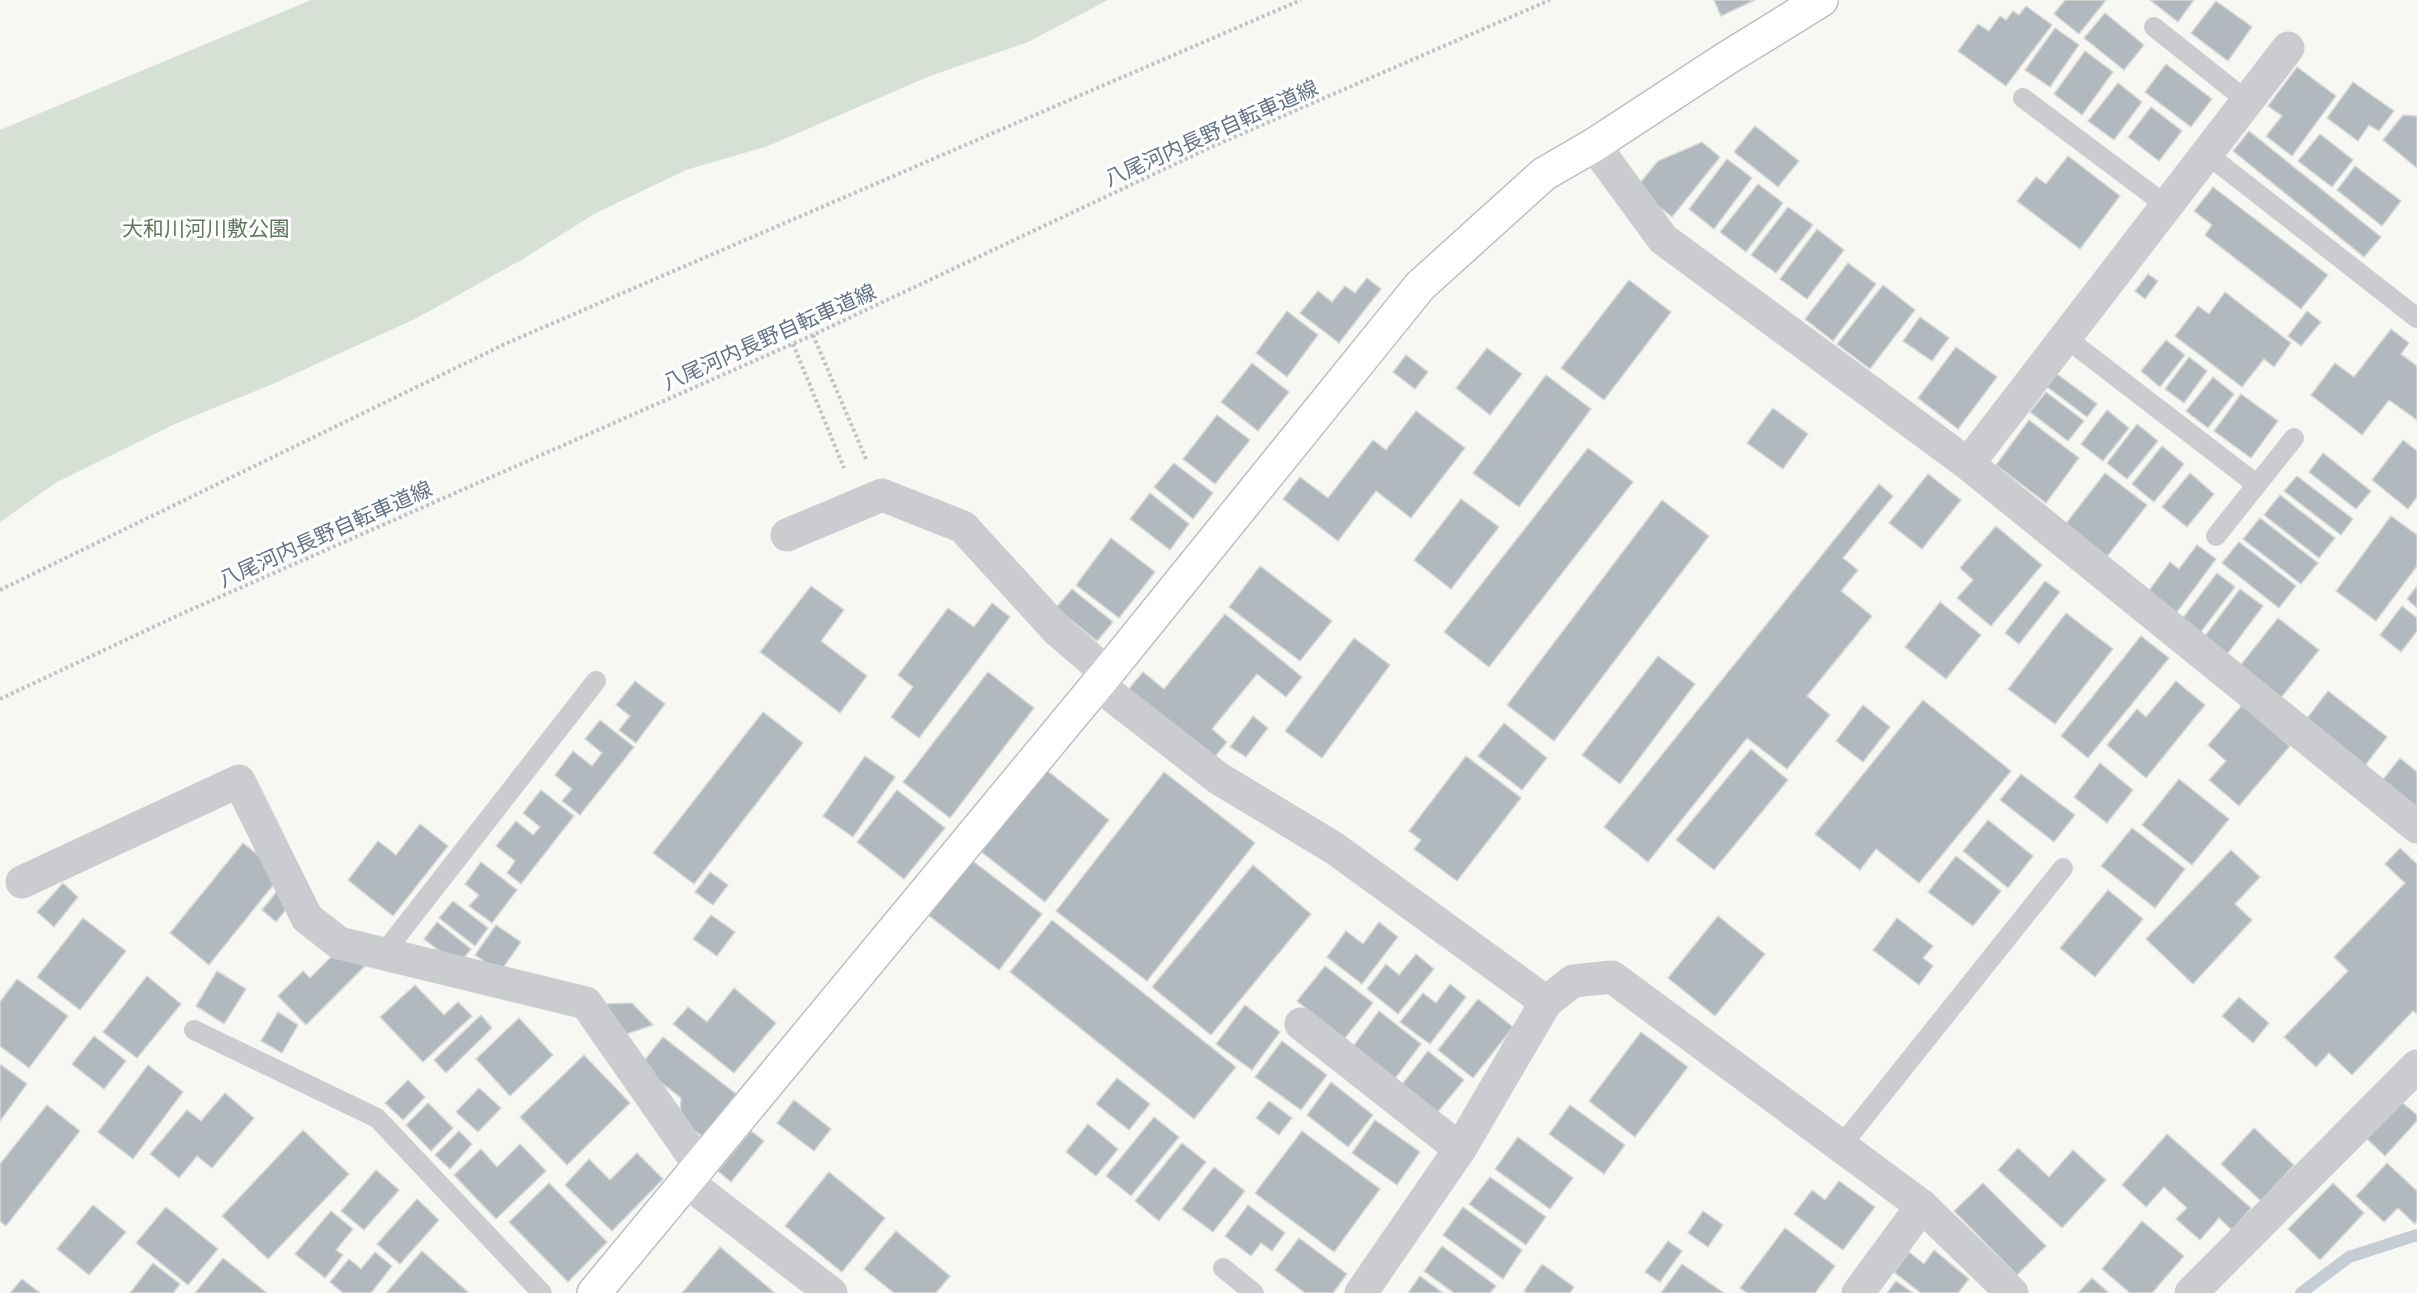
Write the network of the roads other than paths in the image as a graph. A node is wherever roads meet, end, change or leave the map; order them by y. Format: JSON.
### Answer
{"nodes":[{"id":1,"x":1821,"y":0,"type":"edge"},
{"id":2,"x":2154,"y":27,"type":"dead end"},
{"id":3,"x":2288,"y":48,"type":"dead end"},
{"id":4,"x":2024,"y":98,"type":"dead end"},
{"id":5,"x":2247,"y":101,"type":"junction"},
{"id":6,"x":1594,"y":145,"type":"junction"},
{"id":7,"x":2207,"y":154,"type":"junction"},
{"id":8,"x":2167,"y":206,"type":"junction"},
{"id":9,"x":2417,"y":318,"type":"edge"},
{"id":10,"x":2066,"y":338,"type":"junction"},
{"id":11,"x":2294,"y":438,"type":"dead end"},
{"id":12,"x":1968,"y":464,"type":"junction"},
{"id":13,"x":2256,"y":484,"type":"junction"},
{"id":14,"x":787,"y":535,"type":"dead end"},
{"id":15,"x":2216,"y":536,"type":"dead end"},
{"id":16,"x":1102,"y":679,"type":"junction"},
{"id":17,"x":596,"y":681,"type":"dead end"},
{"id":18,"x":2417,"y":827,"type":"edge"},
{"id":19,"x":2063,"y":868,"type":"dead end"},
{"id":20,"x":22,"y":882,"type":"dead end"},
{"id":21,"x":383,"y":954,"type":"junction"},
{"id":22,"x":1546,"y":1002,"type":"junction"},
{"id":23,"x":1301,"y":1024,"type":"dead end"},
{"id":24,"x":194,"y":1030,"type":"dead end"},
{"id":25,"x":2417,"y":1066,"type":"edge"},
{"id":26,"x":1841,"y":1146,"type":"junction"},
{"id":27,"x":1460,"y":1149,"type":"junction"},
{"id":28,"x":693,"y":1174,"type":"junction"},
{"id":29,"x":1922,"y":1206,"type":"junction"},
{"id":30,"x":1222,"y":1268,"type":"dead end"},
{"id":31,"x":542,"y":1293,"type":"edge"},
{"id":32,"x":594,"y":1293,"type":"edge"},
{"id":33,"x":831,"y":1293,"type":"edge"},
{"id":34,"x":1254,"y":1293,"type":"edge"},
{"id":35,"x":1361,"y":1293,"type":"edge"},
{"id":36,"x":1858,"y":1293,"type":"edge"},
{"id":37,"x":2012,"y":1293,"type":"edge"},
{"id":38,"x":2191,"y":1293,"type":"edge"}],
"edges":[{"from":1,"to":6,"type":"street"},
{"from":2,"to":5,"type":"lane"},
{"from":3,"to":5,"type":"street"},
{"from":4,"to":8,"type":"lane"},
{"from":5,"to":7,"type":"street"},
{"from":6,"to":12,"type":"street"},
{"from":6,"to":16,"type":"street"},
{"from":7,"to":8,"type":"street"},
{"from":7,"to":9,"type":"lane"},
{"from":8,"to":10,"type":"street"},
{"from":10,"to":12,"type":"street"},
{"from":10,"to":13,"type":"lane"},
{"from":11,"to":13,"type":"lane"},
{"from":12,"to":18,"type":"street"},
{"from":13,"to":15,"type":"lane"},
{"from":14,"to":16,"type":"street"},
{"from":16,"to":22,"type":"street"},
{"from":16,"to":28,"type":"street"},
{"from":17,"to":21,"type":"lane"},
{"from":19,"to":26,"type":"lane"},
{"from":20,"to":21,"type":"street"},
{"from":21,"to":28,"type":"street"},
{"from":22,"to":26,"type":"street"},
{"from":22,"to":27,"type":"street"},
{"from":23,"to":27,"type":"street"},
{"from":24,"to":31,"type":"lane"},
{"from":25,"to":38,"type":"street"},
{"from":26,"to":29,"type":"street"},
{"from":27,"to":35,"type":"street"},
{"from":28,"to":32,"type":"street"},
{"from":28,"to":33,"type":"street"},
{"from":29,"to":36,"type":"street"},
{"from":29,"to":37,"type":"street"},
{"from":30,"to":34,"type":"lane"}]}
